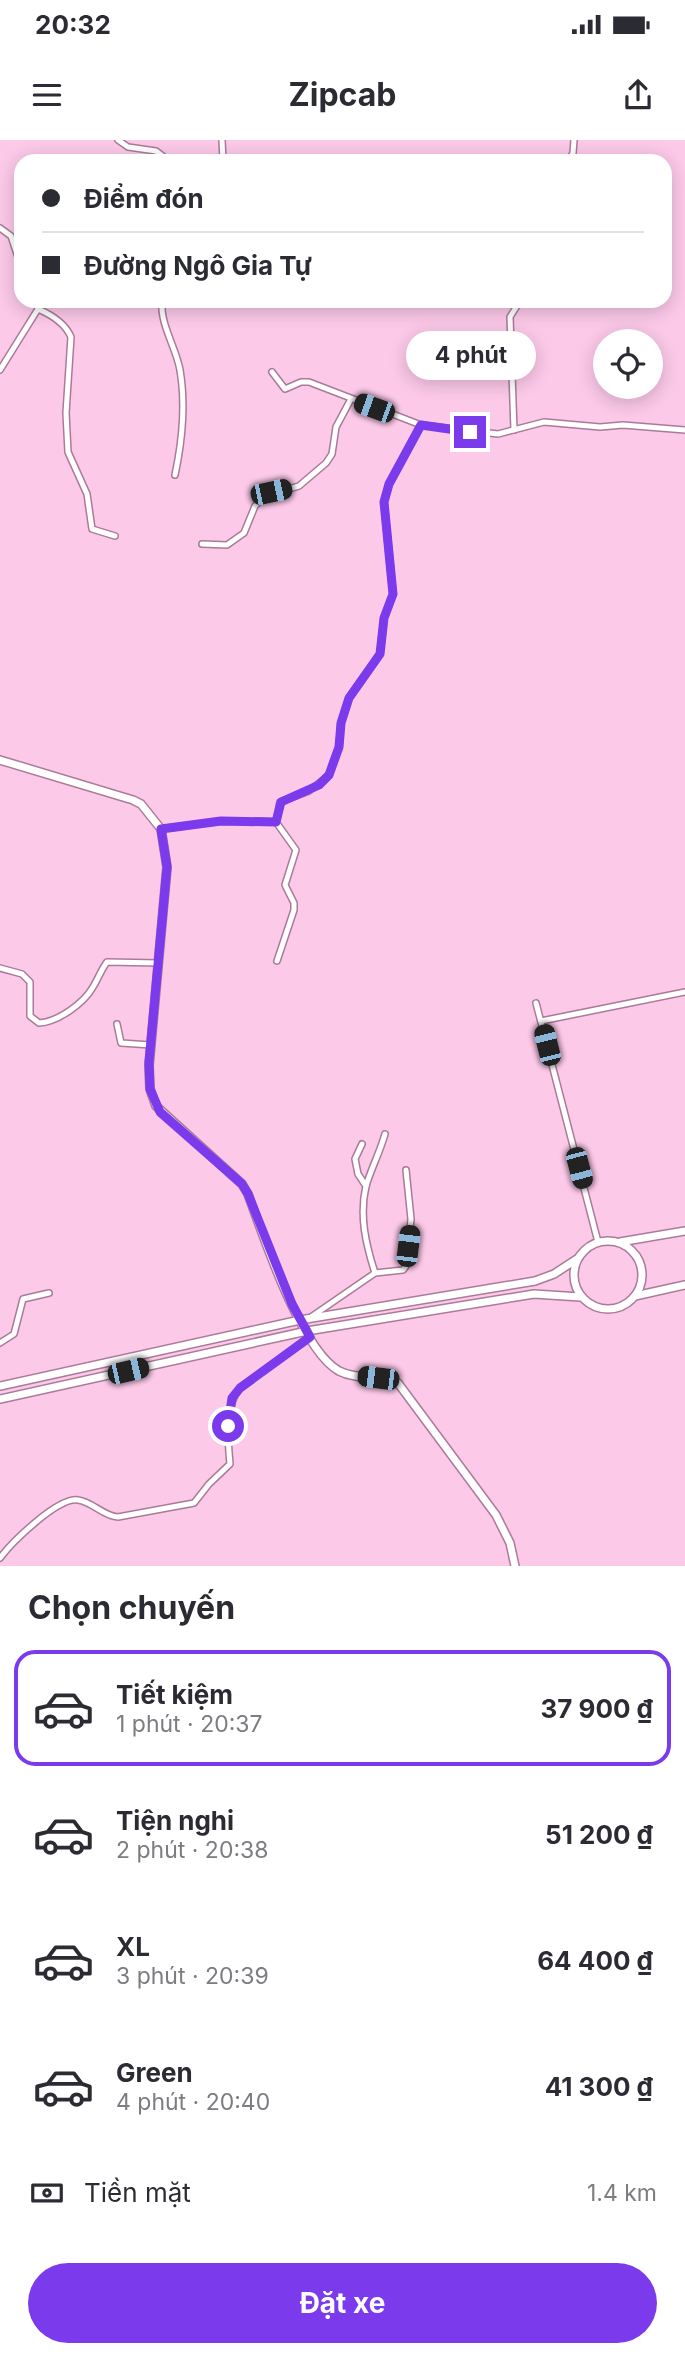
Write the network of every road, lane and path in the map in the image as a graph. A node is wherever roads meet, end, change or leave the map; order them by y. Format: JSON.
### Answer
{"nodes":[{"id":1,"x":118,"y":140,"type":"edge"},
{"id":2,"x":160,"y":154,"type":"edge"},
{"id":3,"x":0,"y":228,"type":"edge"},
{"id":4,"x":14,"y":245,"type":"edge"},
{"id":5,"x":162,"y":308,"type":"edge"},
{"id":6,"x":516,"y":308,"type":"edge"},
{"id":7,"x":38,"y":309,"type":"joint"},
{"id":8,"x":0,"y":370,"type":"edge"},
{"id":9,"x":272,"y":372,"type":"dead end"},
{"id":10,"x":351,"y":399,"type":"junction"},
{"id":11,"x":421,"y":425,"type":"junction"},
{"id":12,"x":514,"y":430,"type":"junction"},
{"id":13,"x":685,"y":430,"type":"edge"},
{"id":14,"x":175,"y":475,"type":"dead end"},
{"id":15,"x":115,"y":536,"type":"dead end"},
{"id":16,"x":202,"y":544,"type":"dead end"},
{"id":17,"x":0,"y":760,"type":"edge"},
{"id":18,"x":276,"y":822,"type":"junction"},
{"id":19,"x":161,"y":829,"type":"junction"},
{"id":20,"x":277,"y":961,"type":"dead end"},
{"id":21,"x":159,"y":963,"type":"junction"},
{"id":22,"x":0,"y":968,"type":"edge"},
{"id":23,"x":685,"y":992,"type":"edge"},
{"id":24,"x":536,"y":1003,"type":"dead end"},
{"id":25,"x":541,"y":1020,"type":"junction"},
{"id":26,"x":117,"y":1024,"type":"dead end"},
{"id":27,"x":150,"y":1045,"type":"junction"},
{"id":28,"x":385,"y":1134,"type":"dead end"},
{"id":29,"x":362,"y":1144,"type":"dead end"},
{"id":30,"x":406,"y":1170,"type":"dead end"},
{"id":31,"x":366,"y":1186,"type":"junction"},
{"id":32,"x":685,"y":1231,"type":"edge"},
{"id":33,"x":598,"y":1242,"type":"junction"},
{"id":34,"x":619,"y":1242,"type":"junction"},
{"id":35,"x":577,"y":1259,"type":"junction"},
{"id":36,"x":375,"y":1273,"type":"junction"},
{"id":37,"x":685,"y":1285,"type":"edge"},
{"id":38,"x":49,"y":1293,"type":"dead end"},
{"id":39,"x":635,"y":1296,"type":"junction"},
{"id":40,"x":580,"y":1297,"type":"junction"},
{"id":41,"x":309,"y":1318,"type":"junction"},
{"id":42,"x":300,"y":1320,"type":"junction"},
{"id":43,"x":309,"y":1334,"type":"junction"},
{"id":44,"x":0,"y":1343,"type":"edge"},
{"id":45,"x":0,"y":1386,"type":"edge"},
{"id":46,"x":0,"y":1399,"type":"edge"},
{"id":47,"x":0,"y":1558,"type":"edge"},
{"id":48,"x":515,"y":1566,"type":"edge"}],
"edges":[{"from":1,"to":2,"type":"street"},
{"from":3,"to":4,"type":"street"},
{"from":5,"to":14,"type":"street"},
{"from":6,"to":12,"type":"street"},
{"from":7,"to":8,"type":"street"},
{"from":7,"to":15,"type":"street"},
{"from":9,"to":10,"type":"street"},
{"from":10,"to":11,"type":"street"},
{"from":10,"to":16,"type":"street"},
{"from":11,"to":12,"type":"street"},
{"from":11,"to":18,"type":"street"},
{"from":12,"to":13,"type":"street"},
{"from":17,"to":19,"type":"street"},
{"from":18,"to":19,"type":"street"},
{"from":18,"to":20,"type":"street"},
{"from":19,"to":21,"type":"street"},
{"from":21,"to":22,"type":"street"},
{"from":21,"to":27,"type":"street"},
{"from":23,"to":25,"type":"street"},
{"from":24,"to":25,"type":"street"},
{"from":25,"to":33,"type":"street"},
{"from":26,"to":27,"type":"street"},
{"from":27,"to":42,"type":"street"},
{"from":28,"to":31,"type":"street"},
{"from":29,"to":31,"type":"street"},
{"from":30,"to":36,"type":"street"},
{"from":31,"to":36,"type":"street"},
{"from":32,"to":34,"type":"street"},
{"from":33,"to":34,"type":"street"},
{"from":33,"to":35,"type":"street"},
{"from":34,"to":39,"type":"street"},
{"from":35,"to":40,"type":"street"},
{"from":35,"to":41,"type":"street"},
{"from":36,"to":41,"type":"street"},
{"from":37,"to":39,"type":"street"},
{"from":38,"to":44,"type":"street"},
{"from":39,"to":40,"type":"street"},
{"from":40,"to":43,"type":"street"},
{"from":41,"to":42,"type":"street"},
{"from":42,"to":43,"type":"street"},
{"from":42,"to":45,"type":"street"},
{"from":43,"to":46,"type":"street"},
{"from":43,"to":47,"type":"street"},
{"from":43,"to":48,"type":"street"}]}
